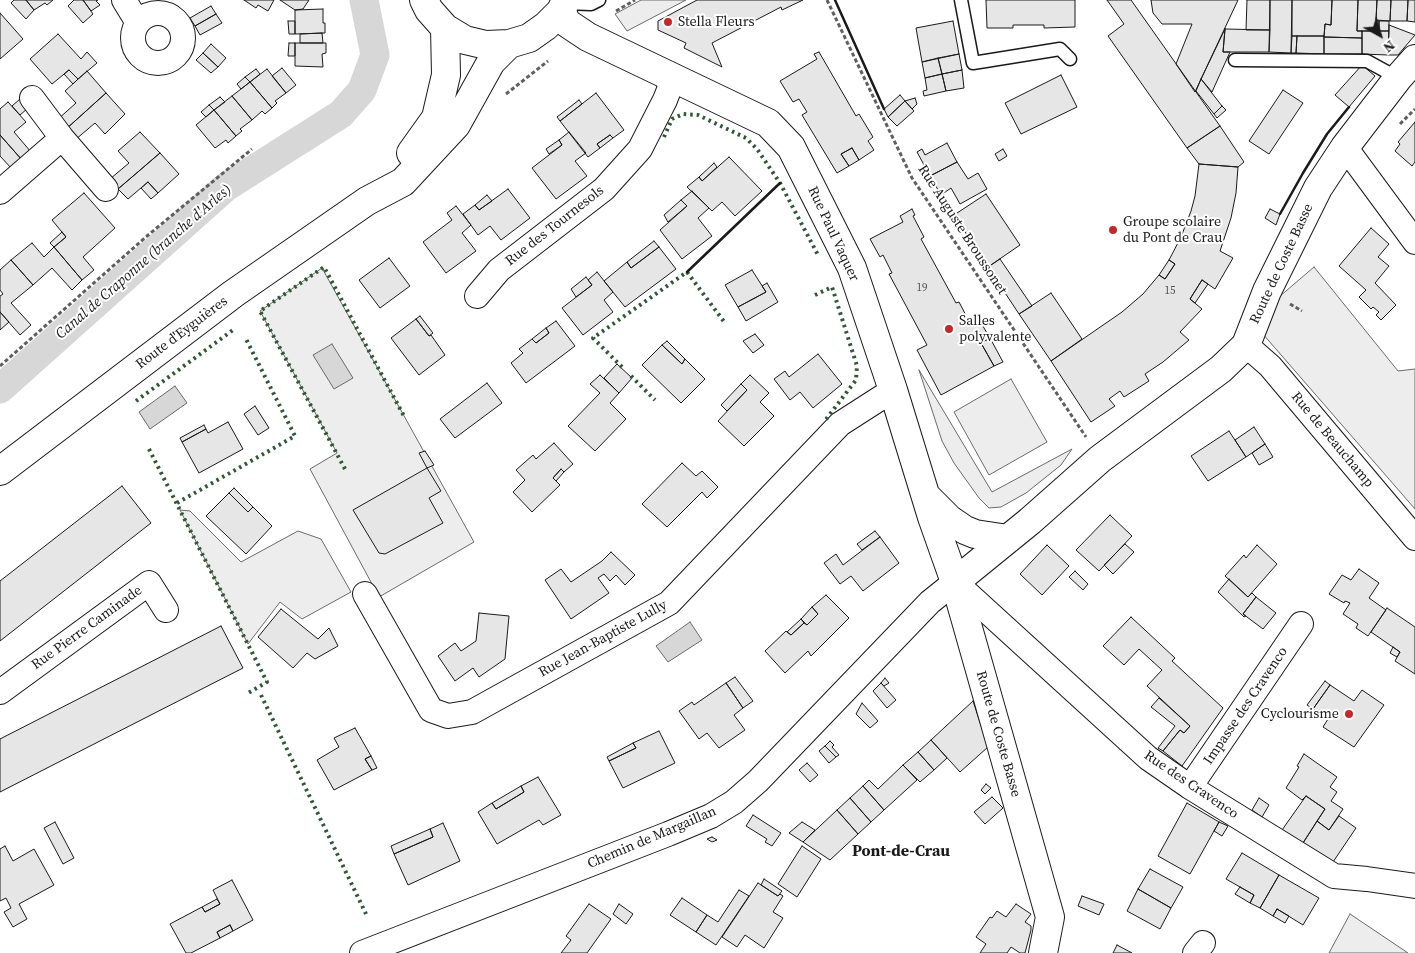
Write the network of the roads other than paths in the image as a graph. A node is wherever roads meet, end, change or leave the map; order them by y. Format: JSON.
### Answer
{"nodes":[{"id":1,"x":124,"y":0,"type":"edge"},
{"id":2,"x":424,"y":0,"type":"edge"},
{"id":3,"x":599,"y":0,"type":"edge"},
{"id":4,"x":962,"y":0,"type":"edge"},
{"id":5,"x":564,"y":4,"type":"edge"},
{"id":6,"x":138,"y":23,"type":"dead end"},
{"id":7,"x":445,"y":28,"type":"junction"},
{"id":8,"x":508,"y":44,"type":"junction"},
{"id":9,"x":1070,"y":59,"type":"dead end"},
{"id":10,"x":1235,"y":60,"type":"dead end"},
{"id":11,"x":1406,"y":69,"type":"edge"},
{"id":12,"x":674,"y":77,"type":"junction"},
{"id":13,"x":32,"y":98,"type":"dead end"},
{"id":14,"x":62,"y":138,"type":"junction"},
{"id":15,"x":1344,"y":148,"type":"junction"},
{"id":16,"x":106,"y":189,"type":"dead end"},
{"id":17,"x":0,"y":192,"type":"edge"},
{"id":18,"x":367,"y":201,"type":"junction"},
{"id":19,"x":1415,"y":242,"type":"edge"},
{"id":20,"x":477,"y":296,"type":"dead end"},
{"id":21,"x":1246,"y":345,"type":"junction"},
{"id":22,"x":894,"y":390,"type":"junction"},
{"id":23,"x":0,"y":471,"type":"edge"},
{"id":24,"x":926,"y":497,"type":"junction"},
{"id":25,"x":1415,"y":538,"type":"edge"},
{"id":26,"x":1008,"y":539,"type":"junction"},
{"id":27,"x":955,"y":582,"type":"junction"},
{"id":28,"x":365,"y":594,"type":"dead end"},
{"id":29,"x":166,"y":610,"type":"dead end"},
{"id":30,"x":1301,"y":624,"type":"dead end"},
{"id":31,"x":0,"y":692,"type":"edge"},
{"id":32,"x":1190,"y":787,"type":"junction"},
{"id":33,"x":1415,"y":886,"type":"edge"},
{"id":34,"x":362,"y":953,"type":"edge"},
{"id":35,"x":1043,"y":953,"type":"edge"}],
"edges":[{"from":1,"to":6,"type":"street"},
{"from":2,"to":7,"type":"street"},
{"from":3,"to":5,"type":"lane"},
{"from":4,"to":9,"type":"lane"},
{"from":5,"to":8,"type":"street"},
{"from":5,"to":12,"type":"street","name":"Rue Paul Vaquer"},
{"from":7,"to":8,"type":"street"},
{"from":7,"to":18,"type":"street","name":"Route d'Eyguières"},
{"from":8,"to":18,"type":"street","name":"Route d'Eyguières"},
{"from":10,"to":11,"type":"lane"},
{"from":11,"to":15,"type":"street","name":"Route de Coste Basse"},
{"from":12,"to":20,"type":"street","name":"Rue des Tournesols"},
{"from":12,"to":22,"type":"street","name":"Rue Paul Vaquer"},
{"from":13,"to":14,"type":"street"},
{"from":14,"to":16,"type":"street"},
{"from":14,"to":17,"type":"street"},
{"from":15,"to":19,"type":"street"},
{"from":15,"to":21,"type":"street","name":"Route de Coste Basse"},
{"from":18,"to":23,"type":"street","name":"Route d'Eyguières"},
{"from":21,"to":25,"type":"street","name":"Rue de Beauchamp"},
{"from":21,"to":26,"type":"street","name":"Route de Coste Basse"},
{"from":22,"to":24,"type":"street","name":"Rue Paul Vaquer"},
{"from":22,"to":28,"type":"street","name":"Rue Jean-Baptiste Lully"},
{"from":24,"to":26,"type":"street"},
{"from":24,"to":27,"type":"street","name":"Rue Paul Vaquer"},
{"from":26,"to":27,"type":"street","name":"Route de Coste Basse"},
{"from":27,"to":32,"type":"street","name":"Rue des Cravenco"},
{"from":27,"to":34,"type":"street","name":"Chemin de Margaillan"},
{"from":27,"to":35,"type":"street","name":"Route de Coste Basse"},
{"from":29,"to":31,"type":"street","name":"Rue Pierre Caminade"},
{"from":30,"to":32,"type":"street","name":"Impasse des Cravenco"},
{"from":32,"to":33,"type":"street","name":"Rue des Cravenco"}]}
